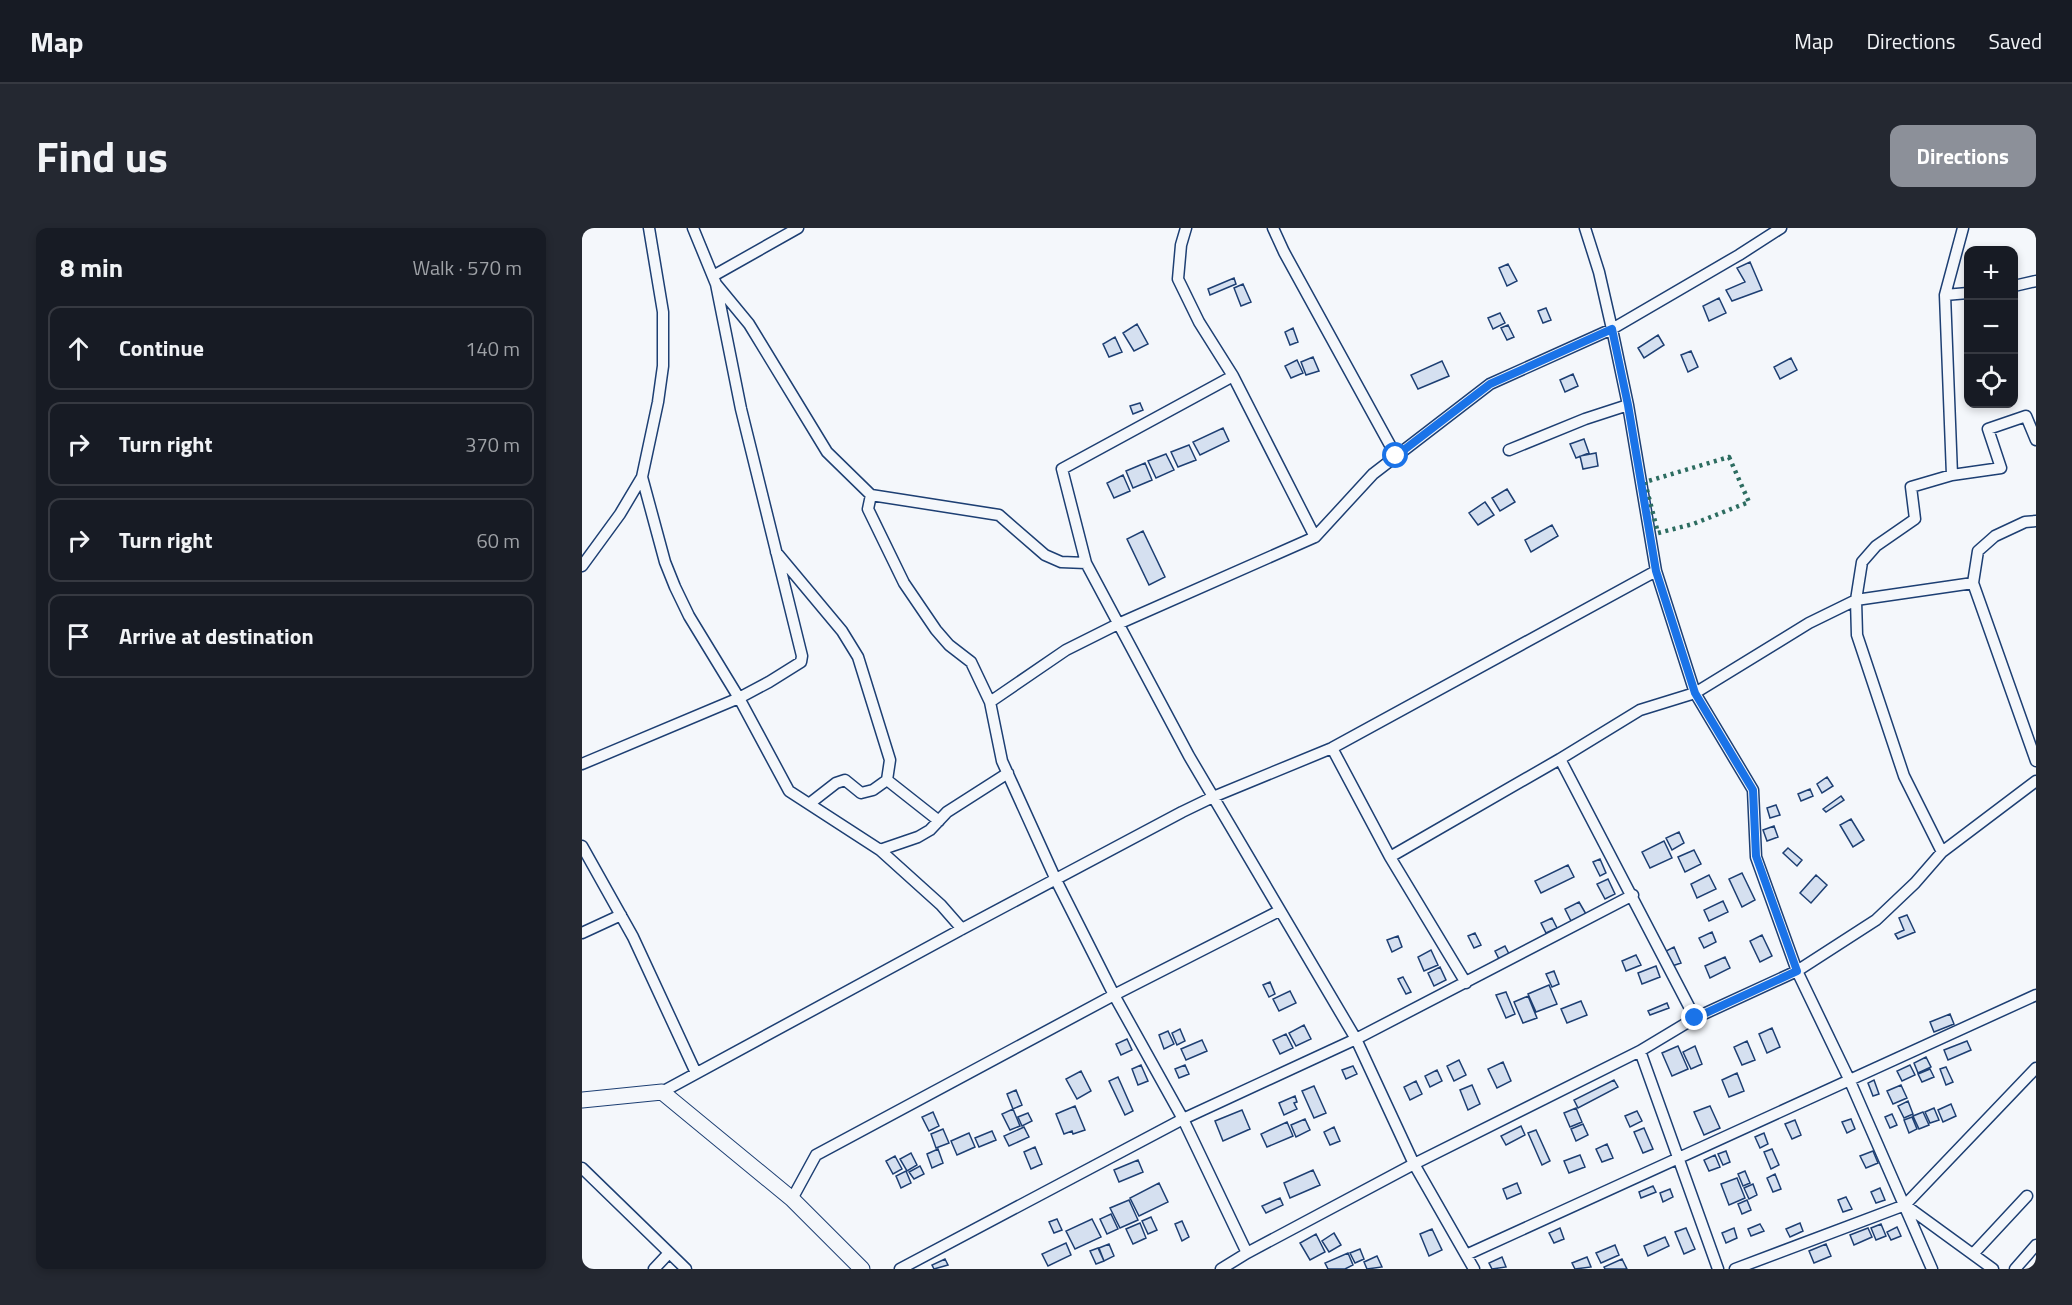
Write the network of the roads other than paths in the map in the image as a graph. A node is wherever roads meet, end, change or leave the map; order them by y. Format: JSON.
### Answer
{"nodes":[{"id":1,"x":649,"y":228,"type":"edge"},
{"id":2,"x":693,"y":228,"type":"edge"},
{"id":3,"x":798,"y":228,"type":"edge"},
{"id":4,"x":1186,"y":228,"type":"edge"},
{"id":5,"x":1273,"y":228,"type":"edge"},
{"id":6,"x":1585,"y":228,"type":"edge"},
{"id":7,"x":1781,"y":228,"type":"edge"},
{"id":8,"x":1963,"y":228,"type":"edge"},
{"id":9,"x":715,"y":280,"type":"junction"},
{"id":10,"x":2036,"y":281,"type":"edge"},
{"id":11,"x":2018,"y":285,"type":"edge"},
{"id":12,"x":1964,"y":294,"type":"edge"},
{"id":13,"x":1945,"y":296,"type":"junction"},
{"id":14,"x":1612,"y":329,"type":"junction"},
{"id":15,"x":1233,"y":376,"type":"junction"},
{"id":16,"x":1628,"y":405,"type":"junction"},
{"id":17,"x":2036,"y":440,"type":"edge"},
{"id":18,"x":1509,"y":450,"type":"dead end"},
{"id":19,"x":1396,"y":456,"type":"junction"},
{"id":20,"x":1952,"y":475,"type":"junction"},
{"id":21,"x":642,"y":477,"type":"junction"},
{"id":22,"x":871,"y":495,"type":"junction"},
{"id":23,"x":2036,"y":521,"type":"edge"},
{"id":24,"x":1315,"y":537,"type":"junction"},
{"id":25,"x":774,"y":549,"type":"junction"},
{"id":26,"x":1086,"y":562,"type":"junction"},
{"id":27,"x":582,"y":566,"type":"edge"},
{"id":28,"x":1656,"y":571,"type":"junction"},
{"id":29,"x":1973,"y":583,"type":"junction"},
{"id":30,"x":1856,"y":600,"type":"junction"},
{"id":31,"x":1118,"y":624,"type":"junction"},
{"id":32,"x":1695,"y":693,"type":"junction"},
{"id":33,"x":739,"y":698,"type":"junction"},
{"id":34,"x":990,"y":702,"type":"junction"},
{"id":35,"x":1332,"y":748,"type":"junction"},
{"id":36,"x":1560,"y":759,"type":"junction"},
{"id":37,"x":2036,"y":761,"type":"edge"},
{"id":38,"x":582,"y":764,"type":"edge"},
{"id":39,"x":1008,"y":773,"type":"junction"},
{"id":40,"x":886,"y":780,"type":"junction"},
{"id":41,"x":2036,"y":781,"type":"edge"},
{"id":42,"x":1213,"y":797,"type":"junction"},
{"id":43,"x":809,"y":804,"type":"junction"},
{"id":44,"x":939,"y":820,"type":"junction"},
{"id":45,"x":582,"y":846,"type":"edge"},
{"id":46,"x":880,"y":850,"type":"junction"},
{"id":47,"x":1942,"y":852,"type":"junction"},
{"id":48,"x":1390,"y":857,"type":"junction"},
{"id":49,"x":1056,"y":880,"type":"junction"},
{"id":50,"x":1633,"y":895,"type":"junction"},
{"id":51,"x":1279,"y":911,"type":"junction"},
{"id":52,"x":621,"y":915,"type":"junction"},
{"id":53,"x":962,"y":929,"type":"junction"},
{"id":54,"x":582,"y":933,"type":"edge"},
{"id":55,"x":1797,"y":971,"type":"junction"},
{"id":56,"x":1466,"y":983,"type":"junction"},
{"id":57,"x":1114,"y":995,"type":"junction"},
{"id":58,"x":2036,"y":995,"type":"edge"},
{"id":59,"x":1695,"y":1018,"type":"junction"},
{"id":60,"x":1356,"y":1040,"type":"junction"},
{"id":61,"x":1640,"y":1051,"type":"junction"},
{"id":62,"x":2036,"y":1068,"type":"edge"},
{"id":63,"x":696,"y":1073,"type":"junction"},
{"id":64,"x":1849,"y":1079,"type":"junction"},
{"id":65,"x":662,"y":1092,"type":"junction"},
{"id":66,"x":582,"y":1100,"type":"edge"},
{"id":67,"x":1183,"y":1119,"type":"junction"},
{"id":68,"x":1679,"y":1160,"type":"junction"},
{"id":69,"x":1414,"y":1164,"type":"junction"},
{"id":70,"x":584,"y":1173,"type":"edge"},
{"id":71,"x":2027,"y":1196,"type":"dead end"},
{"id":72,"x":792,"y":1198,"type":"junction"},
{"id":73,"x":1905,"y":1205,"type":"junction"},
{"id":74,"x":2036,"y":1245,"type":"edge"},
{"id":75,"x":669,"y":1253,"type":"junction"},
{"id":76,"x":1247,"y":1253,"type":"junction"},
{"id":77,"x":1973,"y":1254,"type":"junction"},
{"id":78,"x":1466,"y":1256,"type":"junction"},
{"id":79,"x":1224,"y":1268,"type":"edge"},
{"id":80,"x":1471,"y":1268,"type":"edge"},
{"id":81,"x":654,"y":1269,"type":"edge"},
{"id":82,"x":686,"y":1269,"type":"edge"},
{"id":83,"x":862,"y":1269,"type":"edge"},
{"id":84,"x":900,"y":1269,"type":"edge"},
{"id":85,"x":1718,"y":1269,"type":"edge"},
{"id":86,"x":1735,"y":1269,"type":"edge"},
{"id":87,"x":1932,"y":1269,"type":"edge"},
{"id":88,"x":1993,"y":1269,"type":"edge"},
{"id":89,"x":2015,"y":1269,"type":"edge"}],
"edges":[{"from":1,"to":21,"type":"street"},
{"from":2,"to":9,"type":"street"},
{"from":3,"to":9,"type":"street"},
{"from":4,"to":15,"type":"street"},
{"from":5,"to":19,"type":"street"},
{"from":6,"to":14,"type":"street"},
{"from":7,"to":14,"type":"street"},
{"from":8,"to":13,"type":"street"},
{"from":9,"to":22,"type":"street"},
{"from":9,"to":25,"type":"street"},
{"from":10,"to":11,"type":"street"},
{"from":12,"to":13,"type":"street"},
{"from":13,"to":20,"type":"street"},
{"from":14,"to":16,"type":"street"},
{"from":14,"to":19,"type":"street"},
{"from":15,"to":24,"type":"street"},
{"from":15,"to":26,"type":"street"},
{"from":16,"to":18,"type":"street"},
{"from":16,"to":28,"type":"street"},
{"from":17,"to":20,"type":"street"},
{"from":19,"to":24,"type":"street"},
{"from":20,"to":30,"type":"street"},
{"from":21,"to":27,"type":"street"},
{"from":21,"to":33,"type":"street"},
{"from":22,"to":26,"type":"street"},
{"from":22,"to":34,"type":"street"},
{"from":23,"to":29,"type":"street"},
{"from":24,"to":31,"type":"street"},
{"from":25,"to":33,"type":"street"},
{"from":25,"to":40,"type":"street"},
{"from":26,"to":31,"type":"street"},
{"from":28,"to":32,"type":"street"},
{"from":28,"to":35,"type":"street"},
{"from":29,"to":30,"type":"street"},
{"from":29,"to":37,"type":"street"},
{"from":30,"to":32,"type":"street"},
{"from":30,"to":47,"type":"street"},
{"from":31,"to":34,"type":"street"},
{"from":31,"to":42,"type":"street"},
{"from":32,"to":36,"type":"street"},
{"from":32,"to":55,"type":"street"},
{"from":33,"to":38,"type":"street"},
{"from":33,"to":43,"type":"street"},
{"from":34,"to":39,"type":"street"},
{"from":35,"to":42,"type":"street"},
{"from":35,"to":48,"type":"street"},
{"from":36,"to":48,"type":"street"},
{"from":36,"to":50,"type":"street"},
{"from":39,"to":44,"type":"street"},
{"from":39,"to":49,"type":"street"},
{"from":40,"to":43,"type":"street"},
{"from":40,"to":44,"type":"street"},
{"from":41,"to":47,"type":"street"},
{"from":42,"to":49,"type":"street"},
{"from":42,"to":51,"type":"street"},
{"from":43,"to":46,"type":"street"},
{"from":44,"to":46,"type":"street"},
{"from":45,"to":52,"type":"street"},
{"from":46,"to":53,"type":"street"},
{"from":47,"to":55,"type":"street"},
{"from":48,"to":56,"type":"street"},
{"from":49,"to":53,"type":"street"},
{"from":49,"to":57,"type":"street"},
{"from":50,"to":56,"type":"street"},
{"from":50,"to":59,"type":"street"},
{"from":51,"to":57,"type":"street"},
{"from":51,"to":60,"type":"street"},
{"from":52,"to":54,"type":"street"},
{"from":52,"to":63,"type":"street"},
{"from":53,"to":63,"type":"street"},
{"from":55,"to":59,"type":"street"},
{"from":55,"to":64,"type":"street"},
{"from":56,"to":60,"type":"street"},
{"from":57,"to":67,"type":"street"},
{"from":57,"to":72,"type":"street"},
{"from":58,"to":64,"type":"street"},
{"from":59,"to":61,"type":"street"},
{"from":60,"to":67,"type":"street"},
{"from":60,"to":69,"type":"street"},
{"from":61,"to":68,"type":"street"},
{"from":61,"to":69,"type":"street"},
{"from":62,"to":73,"type":"street"},
{"from":63,"to":65,"type":"street"},
{"from":64,"to":68,"type":"street"},
{"from":64,"to":73,"type":"street"},
{"from":65,"to":66,"type":"main road"},
{"from":65,"to":72,"type":"main road"},
{"from":67,"to":76,"type":"street"},
{"from":67,"to":84,"type":"street"},
{"from":68,"to":78,"type":"street"},
{"from":68,"to":85,"type":"street"},
{"from":69,"to":76,"type":"street"},
{"from":69,"to":78,"type":"street"},
{"from":70,"to":75,"type":"street"},
{"from":71,"to":77,"type":"street"},
{"from":72,"to":83,"type":"main road"},
{"from":73,"to":77,"type":"street"},
{"from":73,"to":86,"type":"street"},
{"from":73,"to":87,"type":"street"},
{"from":74,"to":89,"type":"street"},
{"from":75,"to":81,"type":"street"},
{"from":75,"to":82,"type":"street"},
{"from":76,"to":79,"type":"street"},
{"from":77,"to":88,"type":"street"},
{"from":78,"to":80,"type":"street"}]}
